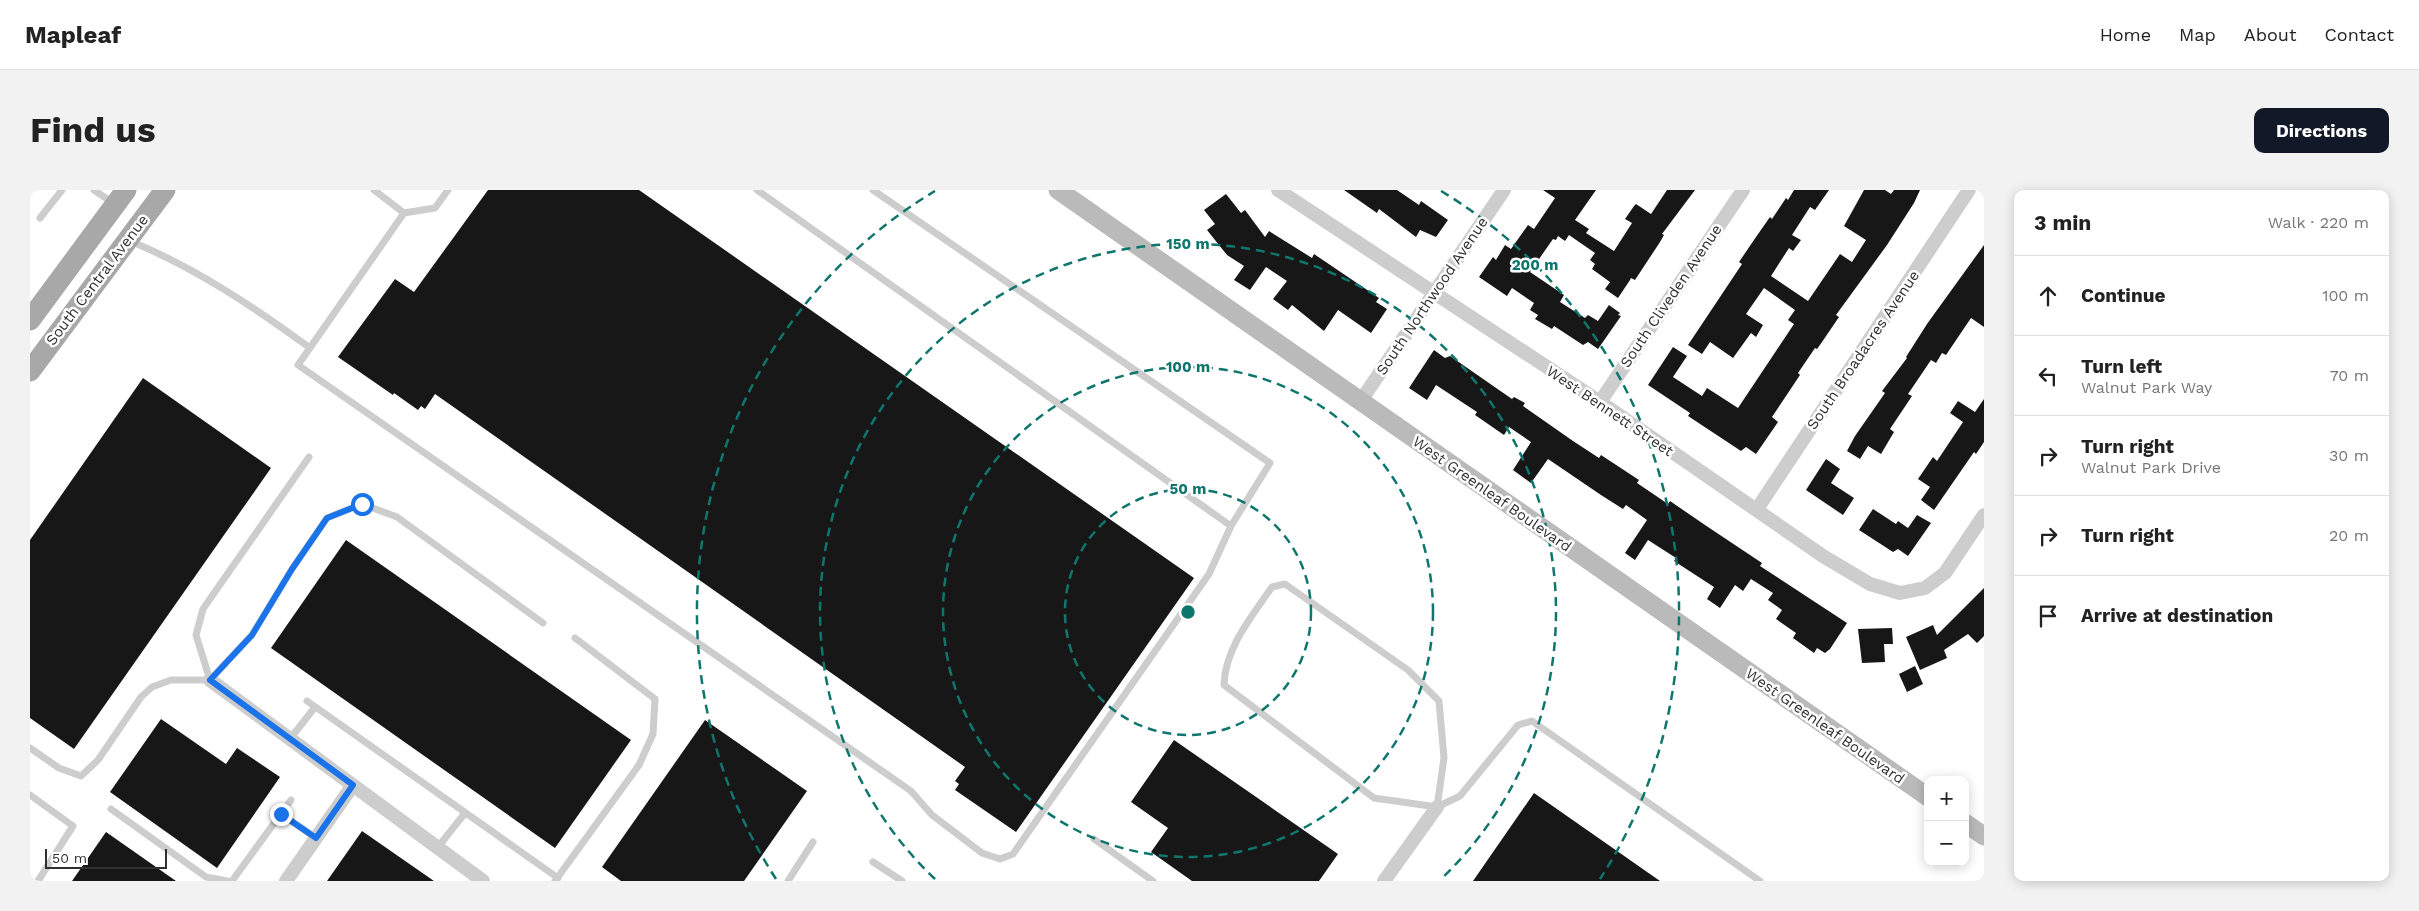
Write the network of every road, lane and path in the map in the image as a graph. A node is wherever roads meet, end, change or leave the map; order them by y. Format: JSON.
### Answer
{"nodes":[{"id":1,"x":62,"y":190,"type":"edge"},
{"id":2,"x":94,"y":190,"type":"edge"},
{"id":3,"x":165,"y":190,"type":"edge"},
{"id":4,"x":374,"y":190,"type":"edge"},
{"id":5,"x":448,"y":190,"type":"edge"},
{"id":6,"x":758,"y":190,"type":"edge"},
{"id":7,"x":873,"y":190,"type":"edge"},
{"id":8,"x":1058,"y":190,"type":"edge"},
{"id":9,"x":1504,"y":190,"type":"edge"},
{"id":10,"x":1742,"y":190,"type":"edge"},
{"id":11,"x":1969,"y":190,"type":"edge"},
{"id":12,"x":1280,"y":192,"type":"edge"},
{"id":13,"x":121,"y":198,"type":"edge"},
{"id":14,"x":404,"y":213,"type":"junction"},
{"id":15,"x":40,"y":218,"type":"dead end"},
{"id":16,"x":93,"y":235,"type":"junction"},
{"id":17,"x":127,"y":240,"type":"junction"},
{"id":18,"x":1434,"y":295,"type":"junction"},
{"id":19,"x":30,"y":320,"type":"edge"},
{"id":20,"x":310,"y":348,"type":"junction"},
{"id":21,"x":30,"y":370,"type":"edge"},
{"id":22,"x":1360,"y":402,"type":"junction"},
{"id":23,"x":1600,"y":402,"type":"junction"},
{"id":24,"x":309,"y":457,"type":"dead end"},
{"id":25,"x":1757,"y":509,"type":"junction"},
{"id":26,"x":1984,"y":515,"type":"edge"},
{"id":27,"x":1231,"y":526,"type":"junction"},
{"id":28,"x":544,"y":623,"type":"dead end"},
{"id":29,"x":575,"y":638,"type":"dead end"},
{"id":30,"x":210,"y":680,"type":"junction"},
{"id":31,"x":307,"y":701,"type":"dead end"},
{"id":32,"x":315,"y":707,"type":"junction"},
{"id":33,"x":290,"y":739,"type":"junction"},
{"id":34,"x":30,"y":748,"type":"edge"},
{"id":35,"x":353,"y":785,"type":"junction"},
{"id":36,"x":1924,"y":794,"type":"edge"},
{"id":37,"x":30,"y":795,"type":"edge"},
{"id":38,"x":291,"y":800,"type":"dead end"},
{"id":39,"x":1436,"y":807,"type":"junction"},
{"id":40,"x":110,"y":809,"type":"dead end"},
{"id":41,"x":465,"y":812,"type":"junction"},
{"id":42,"x":281,"y":814,"type":"junction"},
{"id":43,"x":1969,"y":826,"type":"edge"},
{"id":44,"x":1984,"y":836,"type":"edge"},
{"id":45,"x":316,"y":838,"type":"junction"},
{"id":46,"x":1094,"y":839,"type":"dead end"},
{"id":47,"x":814,"y":842,"type":"dead end"},
{"id":48,"x":438,"y":847,"type":"junction"},
{"id":49,"x":873,"y":862,"type":"dead end"},
{"id":50,"x":557,"y":879,"type":"edge"},
{"id":51,"x":38,"y":881,"type":"edge"},
{"id":52,"x":226,"y":881,"type":"edge"},
{"id":53,"x":232,"y":881,"type":"edge"},
{"id":54,"x":286,"y":881,"type":"edge"},
{"id":55,"x":483,"y":881,"type":"edge"},
{"id":56,"x":788,"y":881,"type":"edge"},
{"id":57,"x":902,"y":881,"type":"edge"},
{"id":58,"x":1153,"y":881,"type":"edge"},
{"id":59,"x":1384,"y":881,"type":"edge"},
{"id":60,"x":1760,"y":881,"type":"edge"}],
"edges":[{"from":1,"to":15,"type":"lane"},
{"from":2,"to":13,"type":"lane"},
{"from":3,"to":17,"type":"main road","name":"South Central Avenue"},
{"from":4,"to":14,"type":"lane"},
{"from":5,"to":14,"type":"lane"},
{"from":6,"to":27,"type":"lane"},
{"from":7,"to":27,"type":"lane"},
{"from":8,"to":22,"type":"street","name":"West Greenleaf Boulevard"},
{"from":9,"to":18,"type":"street","name":"South Northwood Avenue"},
{"from":10,"to":23,"type":"street","name":"South Cliveden Avenue"},
{"from":11,"to":25,"type":"street","name":"South Broadacres Avenue"},
{"from":12,"to":18,"type":"street","name":"West Bennett Street"},
{"from":13,"to":16,"type":"main road","name":"South Central Avenue"},
{"from":14,"to":20,"type":"lane"},
{"from":16,"to":17,"type":"main road"},
{"from":16,"to":19,"type":"main road","name":"South Central Avenue"},
{"from":17,"to":20,"type":"lane"},
{"from":17,"to":21,"type":"main road","name":"South Central Avenue"},
{"from":18,"to":22,"type":"street","name":"South Northwood Avenue"},
{"from":18,"to":23,"type":"street","name":"West Bennett Street"},
{"from":20,"to":27,"type":"lane"},
{"from":22,"to":36,"type":"street","name":"West Greenleaf Boulevard"},
{"from":23,"to":25,"type":"street","name":"West Bennett Street"},
{"from":24,"to":30,"type":"lane"},
{"from":25,"to":26,"type":"street","name":"West Bennett Street"},
{"from":28,"to":30,"type":"lane"},
{"from":29,"to":50,"type":"lane"},
{"from":30,"to":33,"type":"street"},
{"from":30,"to":34,"type":"lane"},
{"from":31,"to":32,"type":"lane"},
{"from":32,"to":33,"type":"lane"},
{"from":32,"to":41,"type":"lane"},
{"from":33,"to":35,"type":"street"},
{"from":35,"to":45,"type":"street"},
{"from":35,"to":48,"type":"street"},
{"from":37,"to":51,"type":"lane"},
{"from":38,"to":42,"type":"lane"},
{"from":39,"to":39,"type":"lane"},
{"from":39,"to":59,"type":"street"},
{"from":39,"to":60,"type":"lane"},
{"from":40,"to":52,"type":"lane"},
{"from":41,"to":48,"type":"lane"},
{"from":41,"to":50,"type":"lane"},
{"from":42,"to":45,"type":"lane"},
{"from":42,"to":53,"type":"lane"},
{"from":43,"to":44,"type":"street"},
{"from":45,"to":54,"type":"street"},
{"from":46,"to":58,"type":"lane"},
{"from":47,"to":56,"type":"lane"},
{"from":48,"to":55,"type":"street"},
{"from":49,"to":57,"type":"lane"}]}
